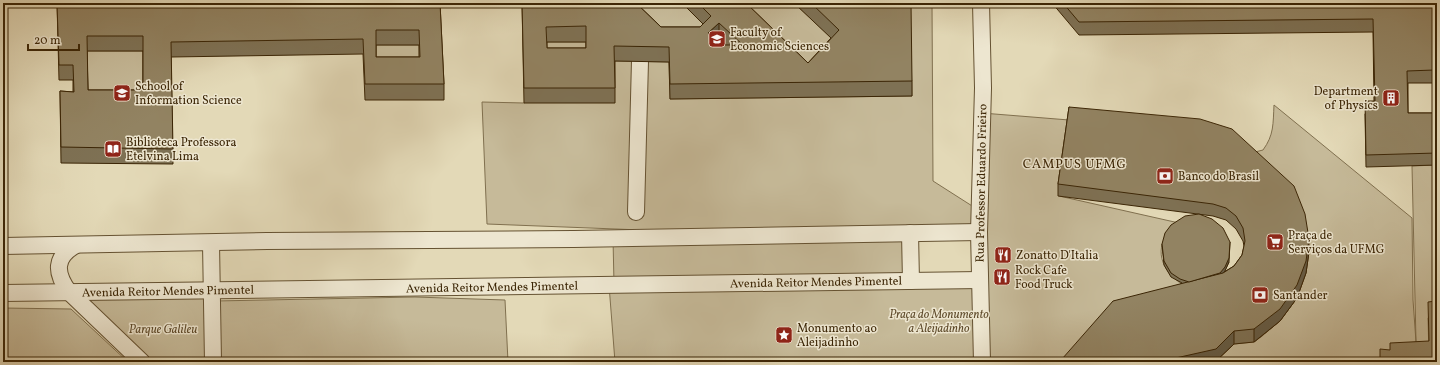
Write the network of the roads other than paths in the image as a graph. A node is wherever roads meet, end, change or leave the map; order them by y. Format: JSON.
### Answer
{"nodes":[{"id":1,"x":981,"y":3,"type":"edge"},
{"id":2,"x":640,"y":62,"type":"edge"},
{"id":3,"x":636,"y":212,"type":"dead end"},
{"id":4,"x":979,"y":232,"type":"junction"},
{"id":5,"x":910,"y":233,"type":"junction"},
{"id":6,"x":211,"y":243,"type":"junction"},
{"id":7,"x":76,"y":245,"type":"junction"},
{"id":8,"x":3,"y":246,"type":"edge"},
{"id":9,"x":980,"y":280,"type":"junction"},
{"id":10,"x":911,"y":281,"type":"junction"},
{"id":11,"x":212,"y":290,"type":"junction"},
{"id":12,"x":69,"y":292,"type":"junction"},
{"id":13,"x":3,"y":293,"type":"edge"},
{"id":14,"x":142,"y":362,"type":"edge"},
{"id":15,"x":213,"y":362,"type":"edge"},
{"id":16,"x":982,"y":362,"type":"edge"}],
"edges":[{"from":1,"to":4,"type":"street","name":"Rua Professor Eduardo Frieiro"},
{"from":2,"to":3,"type":"street"},
{"from":4,"to":5,"type":"street"},
{"from":4,"to":9,"type":"street","name":"Rua Professor Eduardo Frieiro"},
{"from":5,"to":6,"type":"street"},
{"from":5,"to":10,"type":"street"},
{"from":6,"to":7,"type":"street"},
{"from":6,"to":11,"type":"street"},
{"from":7,"to":8,"type":"street"},
{"from":7,"to":12,"type":"street"},
{"from":9,"to":10,"type":"street","name":"Avenida Reitor Mendes Pimentel"},
{"from":9,"to":16,"type":"street","name":"Rua Professor Eduardo Frieiro"},
{"from":10,"to":11,"type":"street","name":"Avenida Reitor Mendes Pimentel"},
{"from":11,"to":12,"type":"street","name":"Avenida Reitor Mendes Pimentel"},
{"from":11,"to":15,"type":"street"},
{"from":12,"to":13,"type":"street","name":"Avenida Reitor Mendes Pimentel"},
{"from":12,"to":14,"type":"street"}]}
